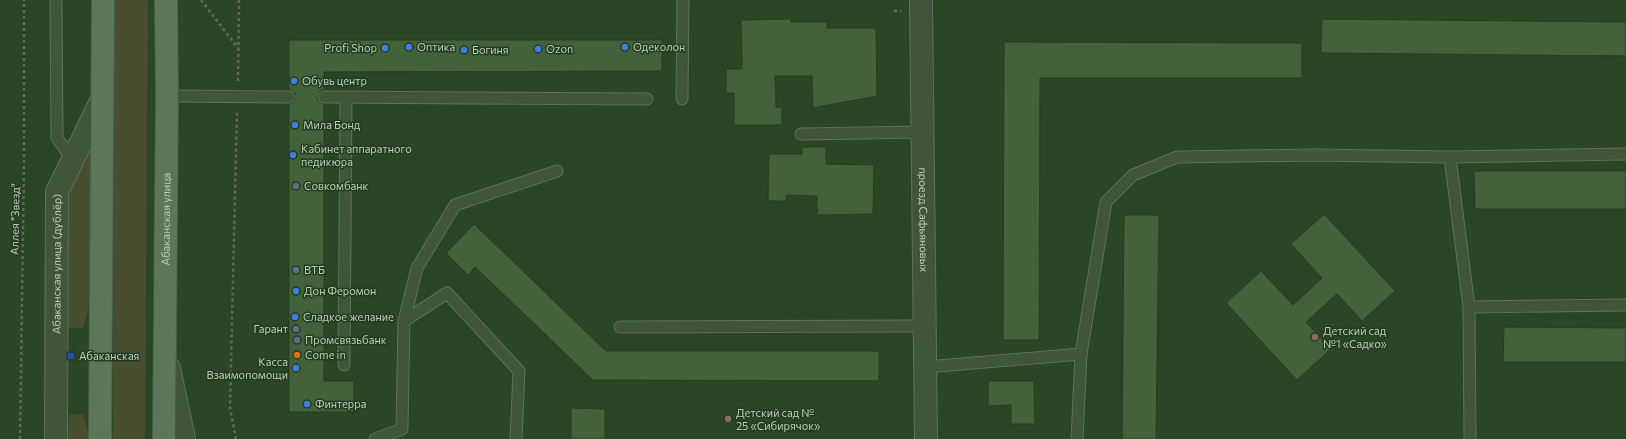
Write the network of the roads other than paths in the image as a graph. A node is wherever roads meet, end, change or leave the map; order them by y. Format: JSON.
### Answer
{"nodes":[{"id":1,"x":56,"y":0,"type":"edge"},
{"id":2,"x":103,"y":0,"type":"edge"},
{"id":3,"x":166,"y":0,"type":"edge"},
{"id":4,"x":683,"y":0,"type":"edge"},
{"id":5,"x":921,"y":0,"type":"edge"},
{"id":6,"x":167,"y":96,"type":"junction"},
{"id":7,"x":289,"y":97,"type":"dead end"},
{"id":8,"x":324,"y":97,"type":"dead end"},
{"id":9,"x":346,"y":97,"type":"junction"},
{"id":10,"x":682,"y":98,"type":"dead end"},
{"id":11,"x":102,"y":99,"type":"junction"},
{"id":12,"x":647,"y":99,"type":"dead end"},
{"id":13,"x":923,"y":132,"type":"junction"},
{"id":14,"x":801,"y":134,"type":"dead end"},
{"id":15,"x":1626,"y":154,"type":"edge"},
{"id":16,"x":1450,"y":157,"type":"junction"},
{"id":17,"x":73,"y":160,"type":"junction"},
{"id":18,"x":557,"y":171,"type":"dead end"},
{"id":19,"x":1626,"y":305,"type":"edge"},
{"id":20,"x":1469,"y":307,"type":"junction"},
{"id":21,"x":404,"y":321,"type":"junction"},
{"id":22,"x":925,"y":326,"type":"junction"},
{"id":23,"x":620,"y":327,"type":"dead end"},
{"id":24,"x":165,"y":348,"type":"junction"},
{"id":25,"x":1081,"y":354,"type":"junction"},
{"id":26,"x":344,"y":365,"type":"dead end"},
{"id":27,"x":926,"y":367,"type":"junction"},
{"id":28,"x":56,"y":439,"type":"edge"},
{"id":29,"x":100,"y":439,"type":"edge"},
{"id":30,"x":164,"y":439,"type":"edge"},
{"id":31,"x":184,"y":439,"type":"edge"},
{"id":32,"x":375,"y":439,"type":"edge"},
{"id":33,"x":516,"y":439,"type":"edge"},
{"id":34,"x":926,"y":439,"type":"edge"},
{"id":35,"x":1077,"y":439,"type":"edge"},
{"id":36,"x":1470,"y":439,"type":"edge"}],
"edges":[{"from":1,"to":17,"type":"lane"},
{"from":2,"to":11,"type":"main road"},
{"from":3,"to":6,"type":"main road","name":"Абаканская улица"},
{"from":4,"to":10,"type":"lane"},
{"from":5,"to":13,"type":"street","name":"проезд Сафьяновых"},
{"from":6,"to":7,"type":"lane"},
{"from":6,"to":24,"type":"main road","name":"Абаканская улица"},
{"from":8,"to":9,"type":"lane"},
{"from":9,"to":12,"type":"lane"},
{"from":9,"to":26,"type":"lane"},
{"from":11,"to":17,"type":"street","name":"Абаканская улица (дублёр)"},
{"from":11,"to":29,"type":"main road"},
{"from":13,"to":14,"type":"lane"},
{"from":13,"to":22,"type":"street","name":"проезд Сафьяновых"},
{"from":15,"to":16,"type":"lane"},
{"from":16,"to":20,"type":"lane"},
{"from":16,"to":25,"type":"lane"},
{"from":17,"to":28,"type":"street","name":"Абаканская улица (дублёр)"},
{"from":18,"to":21,"type":"lane"},
{"from":19,"to":20,"type":"lane"},
{"from":20,"to":36,"type":"lane"},
{"from":21,"to":32,"type":"lane"},
{"from":21,"to":33,"type":"lane"},
{"from":22,"to":23,"type":"lane"},
{"from":22,"to":27,"type":"street","name":"проезд Сафьяновых"},
{"from":24,"to":30,"type":"main road","name":"Абаканская улица"},
{"from":24,"to":31,"type":"street"},
{"from":25,"to":27,"type":"lane"},
{"from":25,"to":35,"type":"lane"},
{"from":27,"to":34,"type":"street","name":"проезд Сафьяновых"}]}
